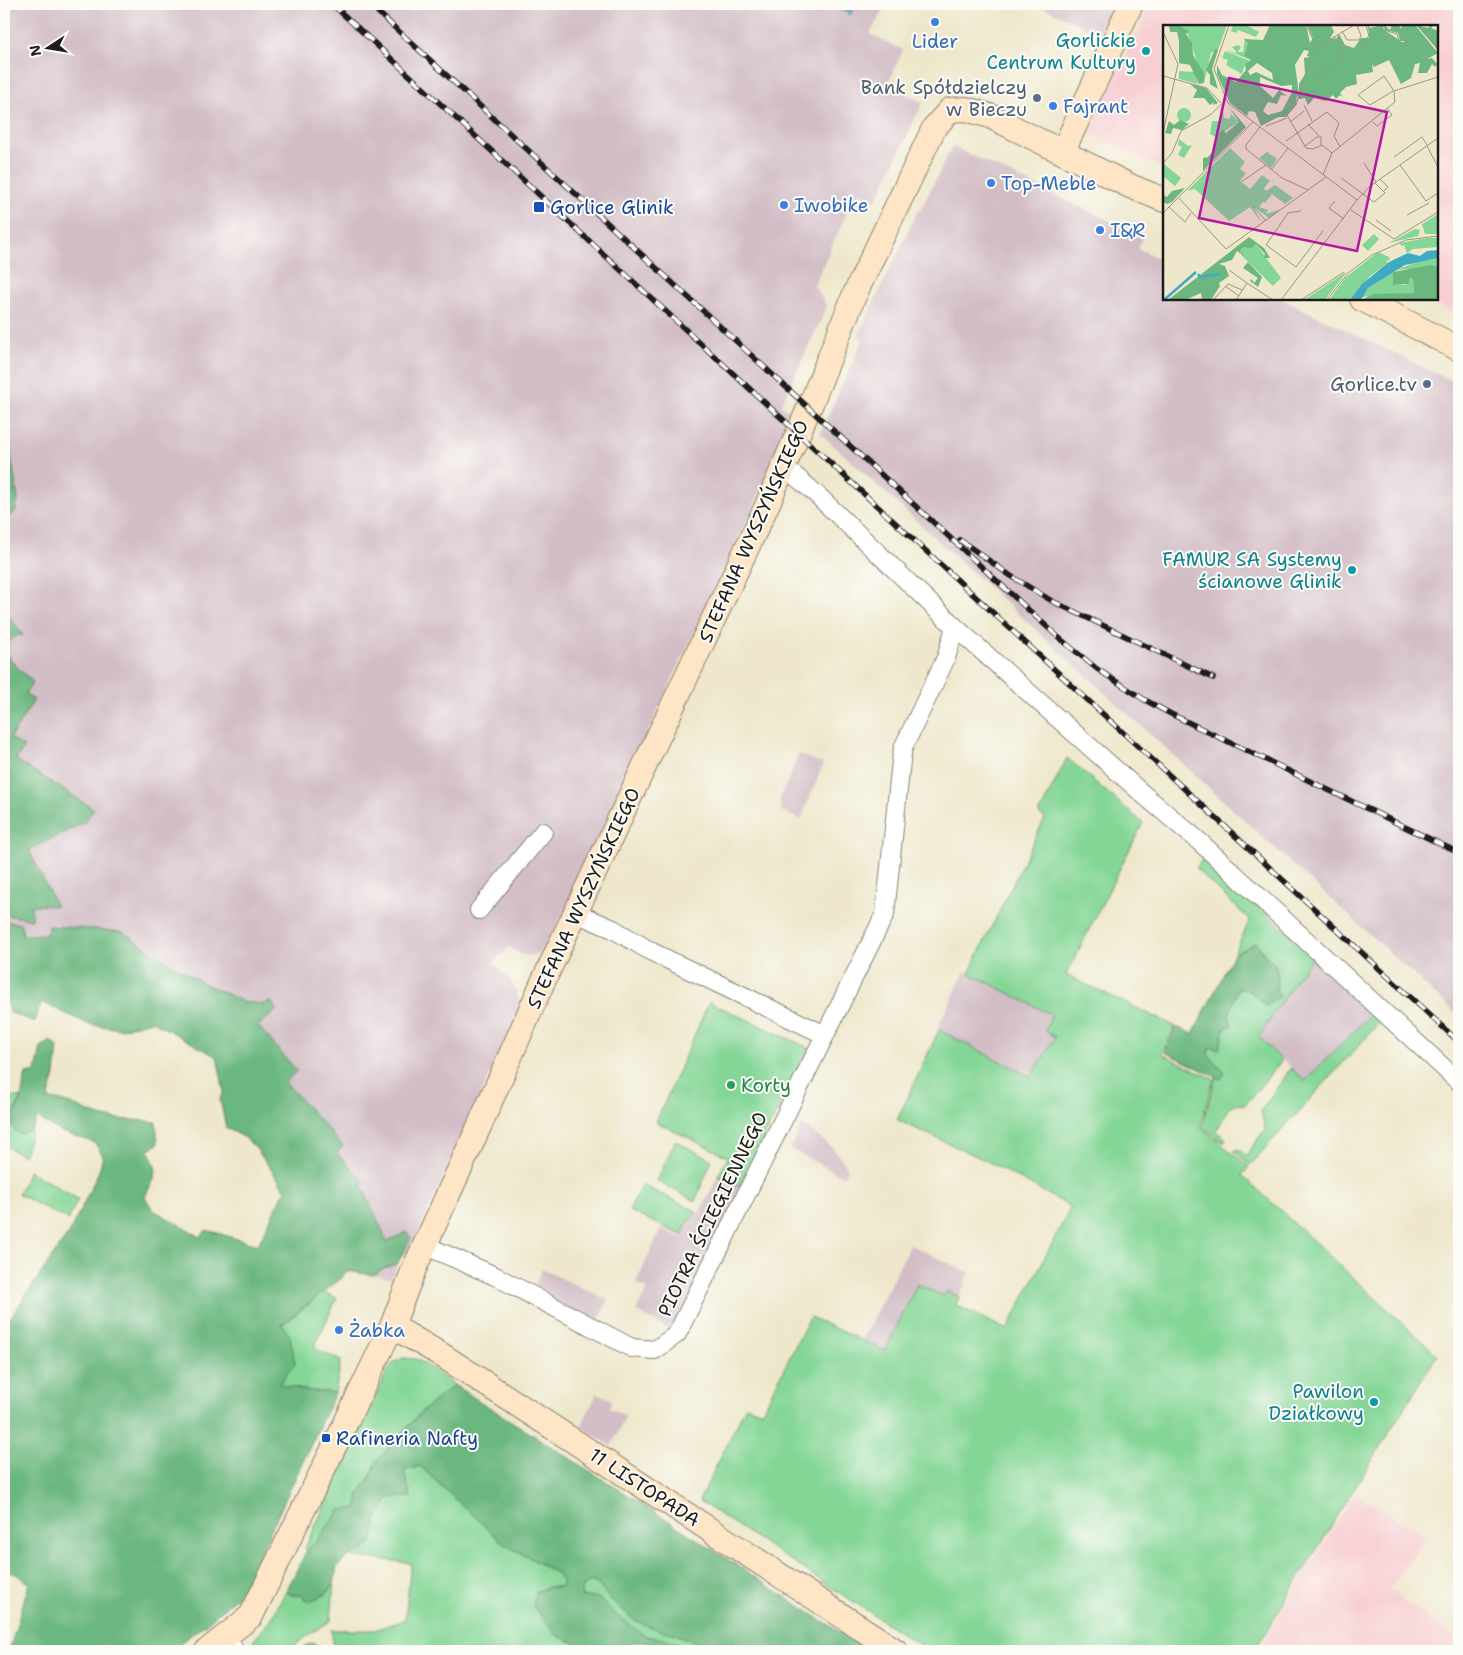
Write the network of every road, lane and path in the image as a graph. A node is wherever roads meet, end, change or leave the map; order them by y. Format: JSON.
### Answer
{"nodes":[{"id":1,"x":1131,"y":4,"type":"edge"},
{"id":2,"x":1063,"y":151,"type":"junction"},
{"id":3,"x":1163,"y":200,"type":"edge"},
{"id":4,"x":1364,"y":300,"type":"edge"},
{"id":5,"x":1459,"y":349,"type":"edge"},
{"id":6,"x":782,"y":469,"type":"junction"},
{"id":7,"x":955,"y":627,"type":"junction"},
{"id":8,"x":543,"y":832,"type":"dead end"},
{"id":9,"x":479,"y":910,"type":"dead end"},
{"id":10,"x":576,"y":913,"type":"junction"},
{"id":11,"x":825,"y":1035,"type":"junction"},
{"id":12,"x":1459,"y":1082,"type":"edge"},
{"id":13,"x":424,"y":1245,"type":"junction"},
{"id":14,"x":392,"y":1326,"type":"junction"},
{"id":15,"x":222,"y":1646,"type":"edge"},
{"id":16,"x":896,"y":1651,"type":"edge"}],
"edges":[{"from":1,"to":2,"type":"street"},
{"from":2,"to":3,"type":"street","name":"STEFANA WYSZYŃSKIEGO"},
{"from":2,"to":6,"type":"street","name":"STEFANA WYSZYŃSKIEGO"},
{"from":4,"to":5,"type":"street"},
{"from":6,"to":7,"type":"street"},
{"from":6,"to":10,"type":"street","name":"STEFANA WYSZYŃSKIEGO"},
{"from":7,"to":11,"type":"street","name":"PIOTRA ŚCIEGIENNEGO"},
{"from":7,"to":12,"type":"street"},
{"from":8,"to":9,"type":"street"},
{"from":10,"to":11,"type":"street"},
{"from":10,"to":13,"type":"street","name":"STEFANA WYSZYŃSKIEGO"},
{"from":11,"to":13,"type":"street","name":"PIOTRA ŚCIEGIENNEGO"},
{"from":13,"to":14,"type":"street","name":"STEFANA WYSZYŃSKIEGO"},
{"from":14,"to":15,"type":"street","name":"STEFANA WYSZYŃSKIEGO"},
{"from":14,"to":16,"type":"street","name":"11 LISTOPADA"}]}
